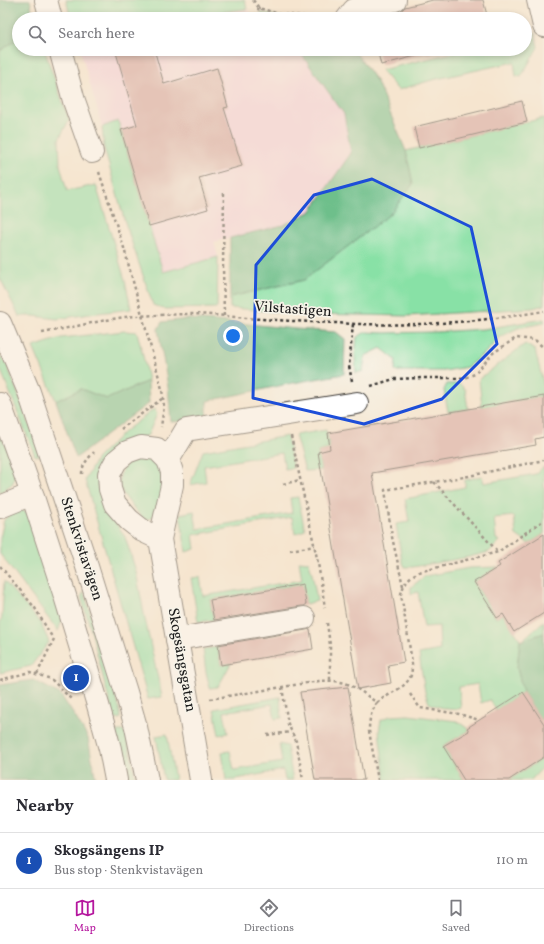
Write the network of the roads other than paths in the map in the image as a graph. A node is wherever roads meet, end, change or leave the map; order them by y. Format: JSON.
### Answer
{"nodes":[{"id":1,"x":46,"y":0,"type":"edge"},
{"id":2,"x":395,"y":0,"type":"edge"},
{"id":3,"x":538,"y":0,"type":"edge"},
{"id":4,"x":49,"y":12,"type":"edge"},
{"id":5,"x":350,"y":12,"type":"edge"},
{"id":6,"x":544,"y":26,"type":"edge"},
{"id":7,"x":62,"y":56,"type":"edge"},
{"id":8,"x":92,"y":152,"type":"road end"},
{"id":9,"x":0,"y":323,"type":"edge"},
{"id":10,"x":357,"y":403,"type":"road end"},
{"id":11,"x":0,"y":404,"type":"edge"},
{"id":12,"x":162,"y":455,"type":"junction"},
{"id":13,"x":60,"y":487,"type":"junction"},
{"id":14,"x":32,"y":494,"type":"junction"},
{"id":15,"x":0,"y":507,"type":"edge"},
{"id":16,"x":160,"y":539,"type":"junction"},
{"id":17,"x":304,"y":618,"type":"dead end"},
{"id":18,"x":177,"y":639,"type":"junction"},
{"id":19,"x":116,"y":780,"type":"edge"},
{"id":20,"x":147,"y":780,"type":"edge"},
{"id":21,"x":201,"y":780,"type":"edge"}],
"edges":[{"from":1,"to":4,"type":"main road"},
{"from":2,"to":5,"type":"main road"},
{"from":3,"to":6,"type":"main road"},
{"from":7,"to":8,"type":"main road"},
{"from":9,"to":13,"type":"main road","name":"Stenkvistavägen"},
{"from":10,"to":12,"type":"main road"},
{"from":11,"to":14,"type":"main road","name":"Stenkvistavägen"},
{"from":12,"to":16,"type":"main road","name":"Skogsängsgatan"},
{"from":12,"to":16,"type":"main road"},
{"from":13,"to":14,"type":"main road"},
{"from":13,"to":20,"type":"main road","name":"Stenkvistavägen"},
{"from":14,"to":15,"type":"main road"},
{"from":14,"to":19,"type":"main road","name":"Stenkvistavägen"},
{"from":16,"to":18,"type":"main road","name":"Skogsängsgatan"},
{"from":17,"to":18,"type":"main road"},
{"from":18,"to":21,"type":"main road","name":"Skogsängsgatan"}]}
